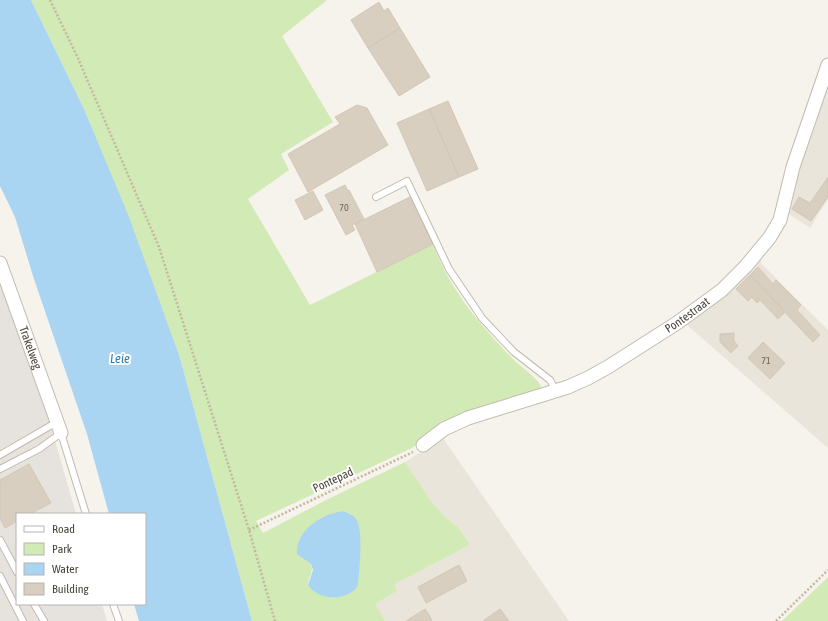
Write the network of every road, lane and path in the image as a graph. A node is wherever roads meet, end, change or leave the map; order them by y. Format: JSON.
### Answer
{"nodes":[{"id":1,"x":50,"y":0,"type":"edge"},
{"id":2,"x":828,"y":65,"type":"edge"},
{"id":3,"x":376,"y":197,"type":"dead end"},
{"id":4,"x":0,"y":263,"type":"edge"},
{"id":5,"x":556,"y":391,"type":"junction"},
{"id":6,"x":59,"y":427,"type":"junction"},
{"id":7,"x":423,"y":445,"type":"joint"},
{"id":8,"x":0,"y":455,"type":"edge"},
{"id":9,"x":0,"y":469,"type":"edge"},
{"id":10,"x":86,"y":513,"type":"edge"},
{"id":11,"x":249,"y":530,"type":"junction"},
{"id":12,"x":0,"y":540,"type":"edge"},
{"id":13,"x":16,"y":570,"type":"edge"},
{"id":14,"x":828,"y":570,"type":"edge"},
{"id":15,"x":0,"y":576,"type":"edge"},
{"id":16,"x":35,"y":605,"type":"edge"},
{"id":17,"x":113,"y":605,"type":"edge"},
{"id":18,"x":23,"y":621,"type":"edge"},
{"id":19,"x":44,"y":621,"type":"edge"},
{"id":20,"x":119,"y":621,"type":"edge"},
{"id":21,"x":275,"y":621,"type":"edge"},
{"id":22,"x":776,"y":621,"type":"edge"}],
"edges":[{"from":1,"to":11,"type":"path"},
{"from":2,"to":5,"type":"street","name":"Pontestraat"},
{"from":3,"to":5,"type":"lane"},
{"from":4,"to":6,"type":"street","name":"Trakelweg"},
{"from":5,"to":7,"type":"street","name":"Pontestraat"},
{"from":6,"to":8,"type":"lane"},
{"from":6,"to":9,"type":"lane"},
{"from":6,"to":10,"type":"lane"},
{"from":7,"to":11,"type":"path","name":"Pontepad"},
{"from":11,"to":21,"type":"path"},
{"from":12,"to":13,"type":"lane"},
{"from":14,"to":22,"type":"path"},
{"from":15,"to":18,"type":"lane"},
{"from":16,"to":19,"type":"lane"},
{"from":17,"to":20,"type":"lane"}]}
